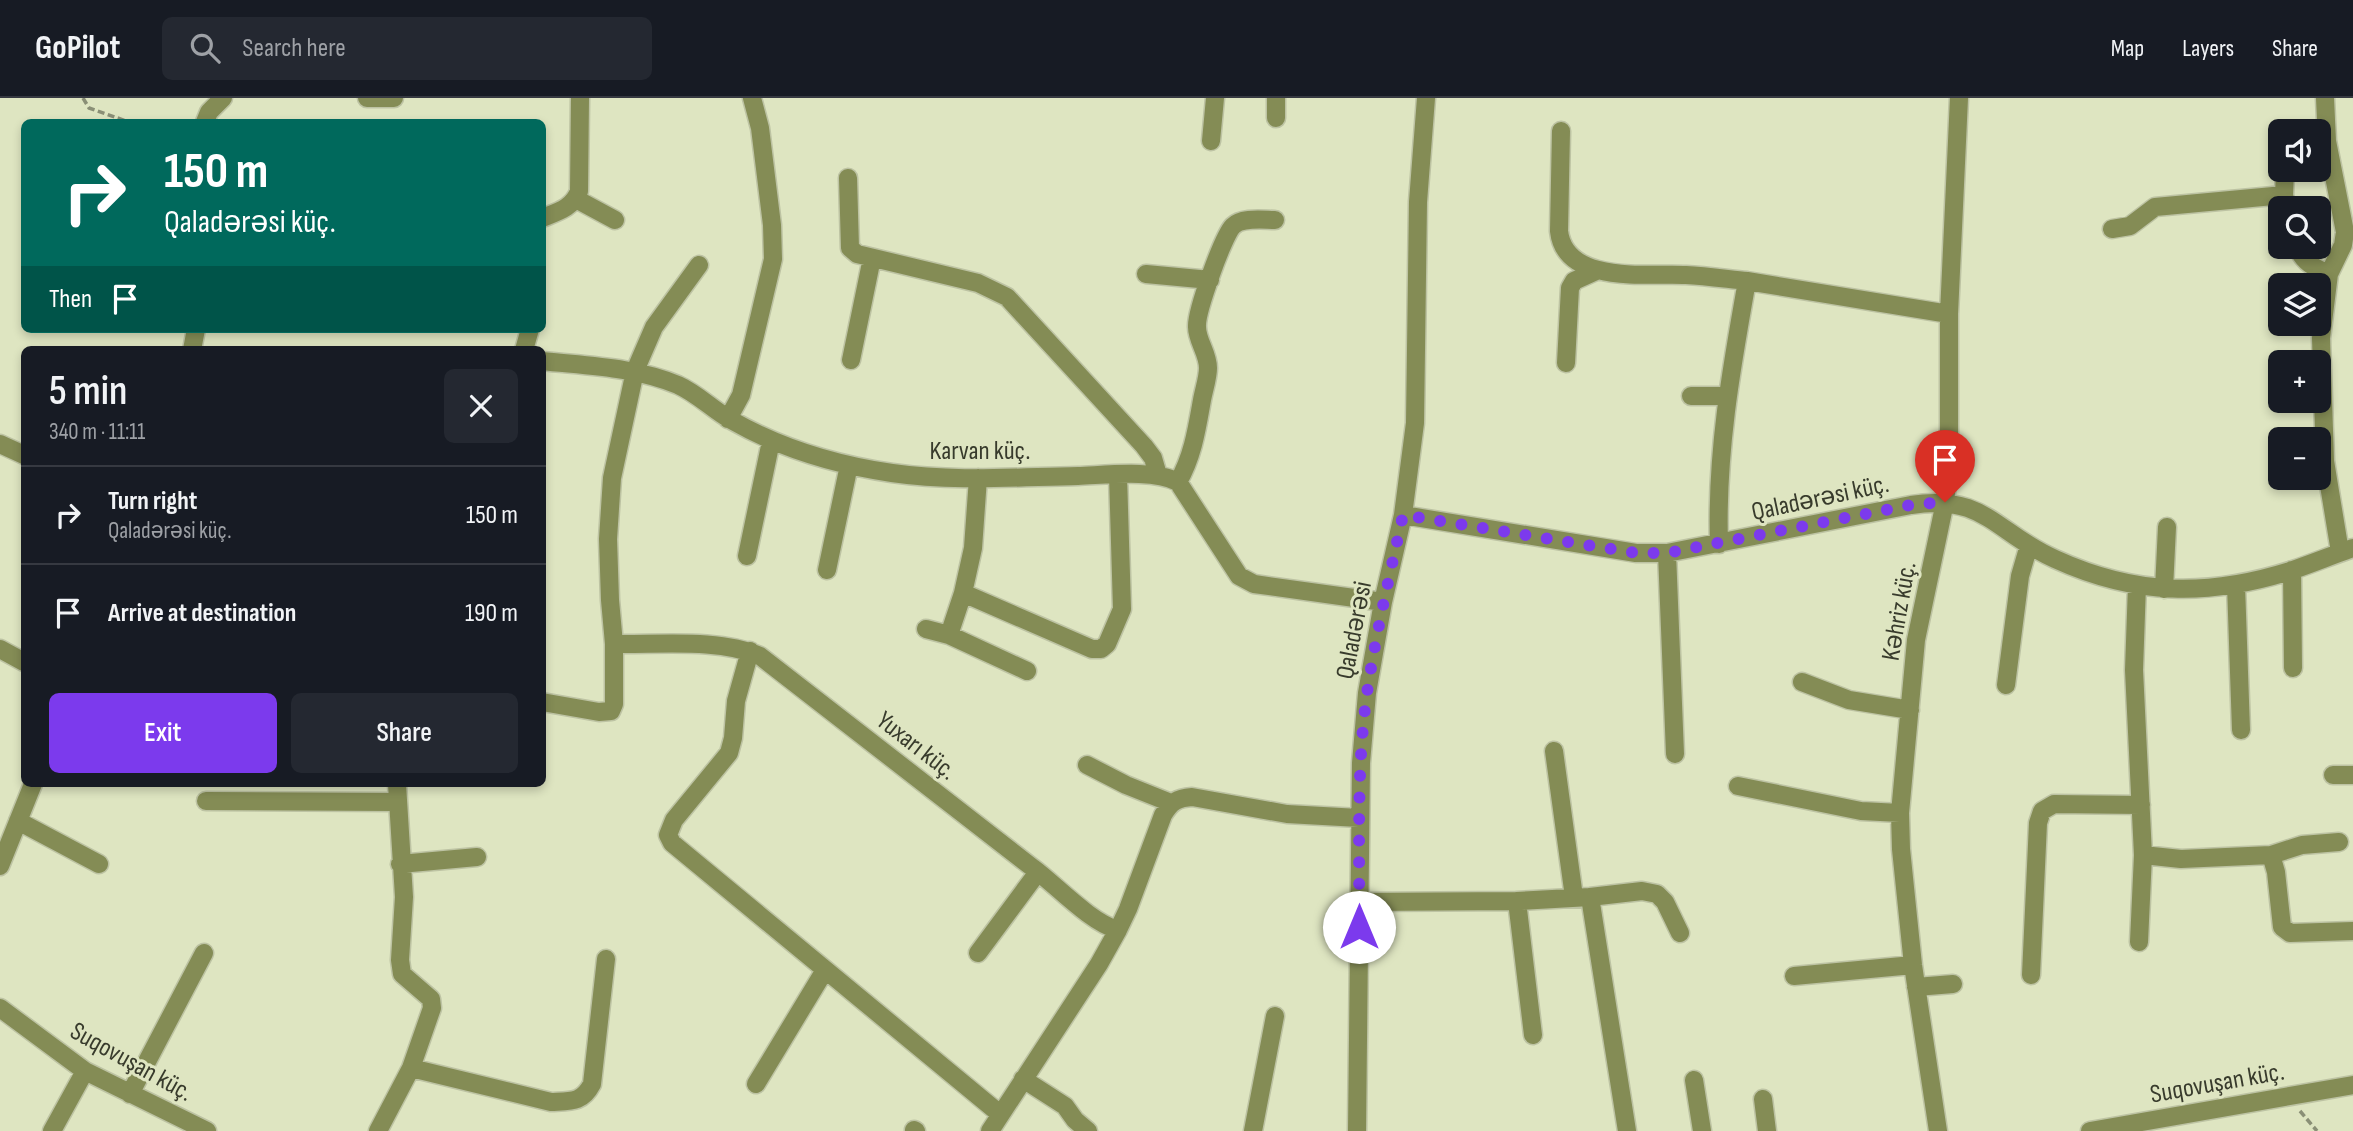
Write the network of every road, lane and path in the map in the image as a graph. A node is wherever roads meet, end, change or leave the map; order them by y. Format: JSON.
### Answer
{"nodes":[{"id":1,"x":83,"y":98,"type":"edge"},
{"id":2,"x":223,"y":98,"type":"edge"},
{"id":3,"x":367,"y":98,"type":"edge"},
{"id":4,"x":394,"y":98,"type":"edge"},
{"id":5,"x":580,"y":98,"type":"edge"},
{"id":6,"x":752,"y":98,"type":"edge"},
{"id":7,"x":1215,"y":98,"type":"edge"},
{"id":8,"x":1276,"y":98,"type":"edge"},
{"id":9,"x":1426,"y":98,"type":"edge"},
{"id":10,"x":1959,"y":98,"type":"edge"},
{"id":11,"x":2325,"y":98,"type":"edge"},
{"id":12,"x":1276,"y":118,"type":"dead end"},
{"id":13,"x":120,"y":119,"type":"edge"},
{"id":14,"x":206,"y":119,"type":"edge"},
{"id":15,"x":1561,"y":131,"type":"dead end"},
{"id":16,"x":1211,"y":141,"type":"dead end"},
{"id":17,"x":848,"y":178,"type":"dead end"},
{"id":18,"x":576,"y":199,"type":"junction"},
{"id":19,"x":2268,"y":203,"type":"edge"},
{"id":20,"x":546,"y":216,"type":"edge"},
{"id":21,"x":615,"y":220,"type":"dead end"},
{"id":22,"x":1275,"y":220,"type":"dead end"},
{"id":23,"x":2112,"y":229,"type":"dead end"},
{"id":24,"x":2349,"y":233,"type":"edge"},
{"id":25,"x":872,"y":258,"type":"junction"},
{"id":26,"x":2303,"y":259,"type":"edge"},
{"id":27,"x":699,"y":265,"type":"dead end"},
{"id":28,"x":1596,"y":271,"type":"junction"},
{"id":29,"x":2327,"y":273,"type":"edge"},
{"id":30,"x":2329,"y":273,"type":"edge"},
{"id":31,"x":1146,"y":274,"type":"dead end"},
{"id":32,"x":1210,"y":280,"type":"junction"},
{"id":33,"x":1747,"y":281,"type":"junction"},
{"id":34,"x":1949,"y":314,"type":"junction"},
{"id":35,"x":2320,"y":336,"type":"edge"},
{"id":36,"x":851,"y":360,"type":"dead end"},
{"id":37,"x":546,"y":361,"type":"edge"},
{"id":38,"x":1566,"y":363,"type":"dead end"},
{"id":39,"x":635,"y":371,"type":"junction"},
{"id":40,"x":1691,"y":396,"type":"dead end"},
{"id":41,"x":1726,"y":396,"type":"junction"},
{"id":42,"x":728,"y":419,"type":"junction"},
{"id":43,"x":771,"y":441,"type":"junction"},
{"id":44,"x":0,"y":444,"type":"edge"},
{"id":45,"x":21,"y":454,"type":"edge"},
{"id":46,"x":849,"y":465,"type":"junction"},
{"id":47,"x":1118,"y":475,"type":"junction"},
{"id":48,"x":1158,"y":475,"type":"junction"},
{"id":49,"x":978,"y":478,"type":"junction"},
{"id":50,"x":1178,"y":482,"type":"junction"},
{"id":51,"x":1945,"y":502,"type":"junction"},
{"id":52,"x":1403,"y":515,"type":"junction"},
{"id":53,"x":2167,"y":527,"type":"dead end"},
{"id":54,"x":1719,"y":544,"type":"junction"},
{"id":55,"x":2029,"y":545,"type":"junction"},
{"id":56,"x":2347,"y":550,"type":"edge"},
{"id":57,"x":1667,"y":553,"type":"junction"},
{"id":58,"x":747,"y":555,"type":"dead end"},
{"id":59,"x":827,"y":570,"type":"dead end"},
{"id":60,"x":2292,"y":570,"type":"junction"},
{"id":61,"x":2137,"y":585,"type":"junction"},
{"id":62,"x":2236,"y":585,"type":"junction"},
{"id":63,"x":2164,"y":589,"type":"junction"},
{"id":64,"x":963,"y":593,"type":"junction"},
{"id":65,"x":1383,"y":602,"type":"junction"},
{"id":66,"x":926,"y":629,"type":"dead end"},
{"id":67,"x":949,"y":635,"type":"junction"},
{"id":68,"x":614,"y":644,"type":"junction"},
{"id":69,"x":0,"y":649,"type":"edge"},
{"id":70,"x":750,"y":651,"type":"junction"},
{"id":71,"x":21,"y":660,"type":"edge"},
{"id":72,"x":2294,"y":668,"type":"dead end"},
{"id":73,"x":1027,"y":671,"type":"dead end"},
{"id":74,"x":1802,"y":682,"type":"dead end"},
{"id":75,"x":2006,"y":685,"type":"dead end"},
{"id":76,"x":546,"y":703,"type":"edge"},
{"id":77,"x":1910,"y":710,"type":"junction"},
{"id":78,"x":2241,"y":730,"type":"dead end"},
{"id":79,"x":1554,"y":751,"type":"dead end"},
{"id":80,"x":1675,"y":754,"type":"dead end"},
{"id":81,"x":1087,"y":765,"type":"dead end"},
{"id":82,"x":2333,"y":775,"type":"dead end"},
{"id":83,"x":2353,"y":775,"type":"edge"},
{"id":84,"x":1738,"y":786,"type":"dead end"},
{"id":85,"x":32,"y":787,"type":"edge"},
{"id":86,"x":397,"y":793,"type":"edge"},
{"id":87,"x":206,"y":801,"type":"dead end"},
{"id":88,"x":1171,"y":803,"type":"junction"},
{"id":89,"x":2141,"y":805,"type":"junction"},
{"id":90,"x":1900,"y":813,"type":"junction"},
{"id":91,"x":1359,"y":818,"type":"junction"},
{"id":92,"x":18,"y":821,"type":"junction"},
{"id":93,"x":2339,"y":842,"type":"dead end"},
{"id":94,"x":2143,"y":855,"type":"junction"},
{"id":95,"x":2271,"y":855,"type":"junction"},
{"id":96,"x":477,"y":857,"type":"dead end"},
{"id":97,"x":99,"y":864,"type":"dead end"},
{"id":98,"x":400,"y":864,"type":"junction"},
{"id":99,"x":0,"y":866,"type":"edge"},
{"id":100,"x":1038,"y":872,"type":"junction"},
{"id":101,"x":1582,"y":897,"type":"junction"},
{"id":102,"x":1517,"y":901,"type":"junction"},
{"id":103,"x":1359,"y":902,"type":"junction"},
{"id":104,"x":1118,"y":930,"type":"junction"},
{"id":105,"x":2353,"y":931,"type":"edge"},
{"id":106,"x":1680,"y":933,"type":"dead end"},
{"id":107,"x":2139,"y":942,"type":"dead end"},
{"id":108,"x":204,"y":953,"type":"dead end"},
{"id":109,"x":978,"y":953,"type":"dead end"},
{"id":110,"x":606,"y":959,"type":"dead end"},
{"id":111,"x":1913,"y":965,"type":"junction"},
{"id":112,"x":825,"y":970,"type":"junction"},
{"id":113,"x":2031,"y":975,"type":"dead end"},
{"id":114,"x":1794,"y":976,"type":"dead end"},
{"id":115,"x":1953,"y":984,"type":"dead end"},
{"id":116,"x":1916,"y":987,"type":"junction"},
{"id":117,"x":0,"y":1008,"type":"edge"},
{"id":118,"x":1275,"y":1016,"type":"dead end"},
{"id":119,"x":1533,"y":1035,"type":"dead end"},
{"id":120,"x":411,"y":1068,"type":"junction"},
{"id":121,"x":85,"y":1071,"type":"junction"},
{"id":122,"x":1023,"y":1079,"type":"junction"},
{"id":123,"x":1694,"y":1080,"type":"dead end"},
{"id":124,"x":756,"y":1084,"type":"dead end"},
{"id":125,"x":2353,"y":1085,"type":"edge"},
{"id":126,"x":130,"y":1094,"type":"junction"},
{"id":127,"x":1763,"y":1099,"type":"dead end"},
{"id":128,"x":1000,"y":1114,"type":"junction"},
{"id":129,"x":52,"y":1131,"type":"edge"},
{"id":130,"x":206,"y":1131,"type":"edge"},
{"id":131,"x":378,"y":1131,"type":"edge"},
{"id":132,"x":990,"y":1131,"type":"edge"},
{"id":133,"x":1088,"y":1131,"type":"edge"},
{"id":134,"x":1253,"y":1131,"type":"edge"},
{"id":135,"x":1357,"y":1131,"type":"edge"},
{"id":136,"x":1627,"y":1131,"type":"edge"},
{"id":137,"x":1702,"y":1131,"type":"edge"},
{"id":138,"x":1767,"y":1131,"type":"edge"},
{"id":139,"x":1938,"y":1131,"type":"edge"},
{"id":140,"x":2090,"y":1131,"type":"edge"}],
"edges":[{"from":1,"to":13,"type":"path"},
{"from":2,"to":14,"type":"street"},
{"from":3,"to":4,"type":"street"},
{"from":5,"to":18,"type":"street"},
{"from":6,"to":42,"type":"street"},
{"from":7,"to":16,"type":"street"},
{"from":8,"to":12,"type":"street"},
{"from":9,"to":52,"type":"street","name":"Qaladərəsi"},
{"from":10,"to":34,"type":"street","name":"Kəhriz küç."},
{"from":11,"to":24,"type":"street"},
{"from":15,"to":28,"type":"street"},
{"from":17,"to":25,"type":"street"},
{"from":18,"to":20,"type":"street"},
{"from":18,"to":21,"type":"street"},
{"from":19,"to":23,"type":"street"},
{"from":22,"to":32,"type":"street"},
{"from":24,"to":30,"type":"street"},
{"from":25,"to":36,"type":"street"},
{"from":25,"to":48,"type":"street"},
{"from":26,"to":29,"type":"street"},
{"from":27,"to":39,"type":"street"},
{"from":28,"to":33,"type":"street"},
{"from":28,"to":38,"type":"street"},
{"from":31,"to":32,"type":"street"},
{"from":32,"to":50,"type":"street"},
{"from":33,"to":34,"type":"street"},
{"from":33,"to":41,"type":"street"},
{"from":34,"to":51,"type":"street","name":"Kəhriz küç."},
{"from":35,"to":56,"type":"street"},
{"from":37,"to":39,"type":"street","name":"Karvan küç."},
{"from":39,"to":42,"type":"street","name":"Karvan küç."},
{"from":39,"to":68,"type":"street"},
{"from":40,"to":41,"type":"street"},
{"from":41,"to":54,"type":"street"},
{"from":42,"to":43,"type":"street","name":"Karvan küç."},
{"from":43,"to":46,"type":"street","name":"Karvan küç."},
{"from":43,"to":58,"type":"street"},
{"from":44,"to":45,"type":"street"},
{"from":46,"to":49,"type":"street","name":"Karvan küç."},
{"from":46,"to":59,"type":"street"},
{"from":47,"to":48,"type":"street","name":"Karvan küç."},
{"from":47,"to":49,"type":"street","name":"Karvan küç."},
{"from":47,"to":64,"type":"street"},
{"from":48,"to":50,"type":"street","name":"Karvan küç."},
{"from":49,"to":64,"type":"street"},
{"from":50,"to":65,"type":"street"},
{"from":51,"to":54,"type":"street","name":"Qaladərəsi küç."},
{"from":51,"to":55,"type":"street","name":"Qaladərəsi küç."},
{"from":51,"to":77,"type":"street","name":"Kəhriz küç."},
{"from":52,"to":57,"type":"street","name":"Qaladərəsi küç."},
{"from":52,"to":65,"type":"street","name":"Qaladərəsi"},
{"from":53,"to":63,"type":"street"},
{"from":54,"to":57,"type":"street","name":"Qaladərəsi küç."},
{"from":55,"to":61,"type":"street","name":"Qaladərəsi küç."},
{"from":55,"to":75,"type":"street"},
{"from":56,"to":60,"type":"street","name":"Qaladərəsi küç."},
{"from":57,"to":80,"type":"street"},
{"from":60,"to":62,"type":"street","name":"Qaladərəsi küç."},
{"from":60,"to":72,"type":"street"},
{"from":61,"to":63,"type":"street","name":"Qaladərəsi küç."},
{"from":61,"to":89,"type":"street"},
{"from":62,"to":63,"type":"street","name":"Qaladərəsi küç."},
{"from":62,"to":78,"type":"street"},
{"from":64,"to":67,"type":"street"},
{"from":65,"to":91,"type":"street","name":"Qaladərəsi"},
{"from":66,"to":67,"type":"street"},
{"from":67,"to":73,"type":"street"},
{"from":68,"to":70,"type":"street","name":"Yuxarı küç."},
{"from":68,"to":76,"type":"street"},
{"from":69,"to":71,"type":"street"},
{"from":70,"to":100,"type":"street","name":"Yuxarı küç."},
{"from":70,"to":112,"type":"street"},
{"from":74,"to":77,"type":"street"},
{"from":77,"to":90,"type":"street","name":"Kəhriz küç."},
{"from":79,"to":101,"type":"street"},
{"from":81,"to":88,"type":"street"},
{"from":82,"to":83,"type":"street"},
{"from":84,"to":90,"type":"street"},
{"from":85,"to":92,"type":"street"},
{"from":86,"to":87,"type":"street"},
{"from":86,"to":98,"type":"street"},
{"from":88,"to":91,"type":"street"},
{"from":88,"to":104,"type":"street"},
{"from":89,"to":94,"type":"street"},
{"from":89,"to":113,"type":"street"},
{"from":90,"to":111,"type":"street","name":"Kəhriz küç."},
{"from":91,"to":103,"type":"street","name":"Qaladərəsi"},
{"from":92,"to":97,"type":"street"},
{"from":92,"to":99,"type":"street"},
{"from":93,"to":95,"type":"street"},
{"from":94,"to":95,"type":"street"},
{"from":94,"to":107,"type":"street"},
{"from":95,"to":105,"type":"street"},
{"from":96,"to":98,"type":"street"},
{"from":98,"to":120,"type":"street"},
{"from":100,"to":104,"type":"street","name":"Yuxarı küç."},
{"from":100,"to":109,"type":"street"},
{"from":101,"to":102,"type":"street"},
{"from":101,"to":106,"type":"street"},
{"from":101,"to":136,"type":"street"},
{"from":102,"to":103,"type":"street"},
{"from":102,"to":119,"type":"street"},
{"from":103,"to":135,"type":"street","name":"Qaladərəsi"},
{"from":104,"to":122,"type":"street"},
{"from":108,"to":126,"type":"street"},
{"from":110,"to":120,"type":"street"},
{"from":111,"to":114,"type":"street"},
{"from":111,"to":116,"type":"street","name":"Kəhriz küç."},
{"from":112,"to":124,"type":"street"},
{"from":112,"to":128,"type":"street"},
{"from":115,"to":116,"type":"street"},
{"from":116,"to":139,"type":"street","name":"Kəhriz küç."},
{"from":117,"to":121,"type":"street","name":"Suqovuşan küç."},
{"from":118,"to":134,"type":"street"},
{"from":120,"to":131,"type":"street"},
{"from":121,"to":126,"type":"street","name":"Suqovuşan küç."},
{"from":121,"to":129,"type":"street"},
{"from":122,"to":128,"type":"street"},
{"from":122,"to":133,"type":"street"},
{"from":123,"to":137,"type":"street"},
{"from":125,"to":140,"type":"street","name":"Suqovuşan küç."},
{"from":126,"to":130,"type":"street","name":"Suqovuşan küç."},
{"from":127,"to":138,"type":"street"},
{"from":128,"to":132,"type":"street"}]}
